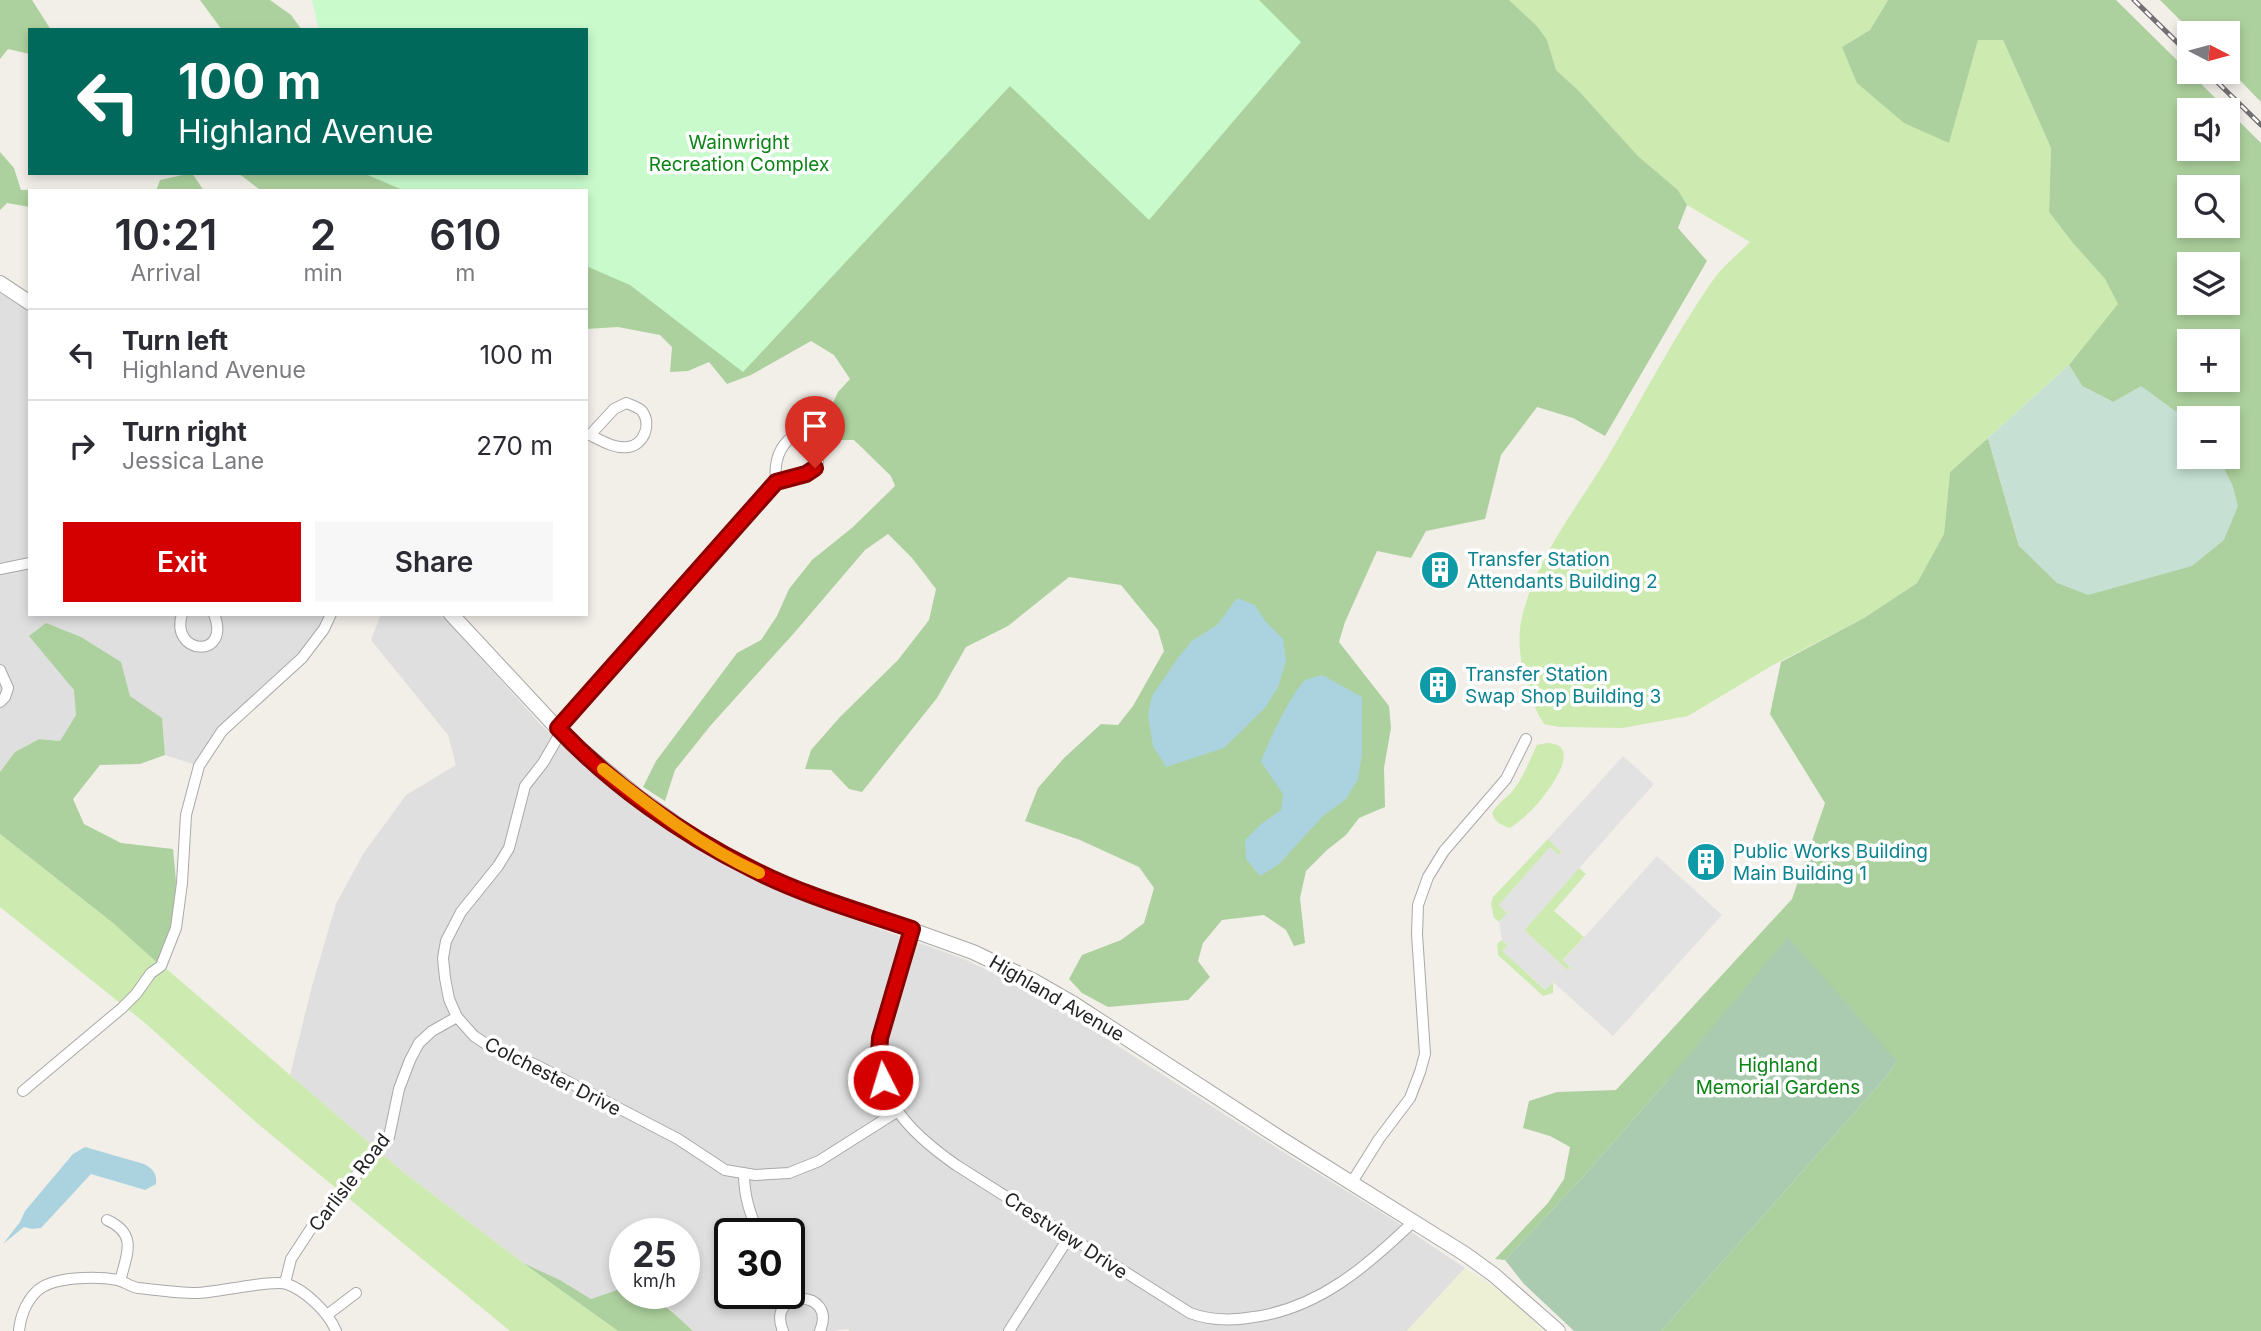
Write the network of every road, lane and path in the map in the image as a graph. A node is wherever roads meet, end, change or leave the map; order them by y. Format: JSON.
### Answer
{"nodes":[{"id":1,"x":0,"y":283,"type":"edge"},
{"id":2,"x":28,"y":302,"type":"edge"},
{"id":3,"x":588,"y":438,"type":"edge"},
{"id":4,"x":776,"y":482,"type":"junction"},
{"id":5,"x":28,"y":563,"type":"edge"},
{"id":6,"x":0,"y":569,"type":"edge"},
{"id":7,"x":182,"y":616,"type":"edge"},
{"id":8,"x":215,"y":616,"type":"edge"},
{"id":9,"x":330,"y":616,"type":"edge"},
{"id":10,"x":453,"y":616,"type":"edge"},
{"id":11,"x":0,"y":670,"type":"edge"},
{"id":12,"x":0,"y":702,"type":"edge"},
{"id":13,"x":559,"y":730,"type":"junction"},
{"id":14,"x":1526,"y":739,"type":"dead end"},
{"id":15,"x":912,"y":929,"type":"junction"},
{"id":16,"x":457,"y":1017,"type":"junction"},
{"id":17,"x":23,"y":1091,"type":"dead end"},
{"id":18,"x":898,"y":1111,"type":"junction"},
{"id":19,"x":744,"y":1174,"type":"junction"},
{"id":20,"x":1352,"y":1182,"type":"junction"},
{"id":21,"x":752,"y":1218,"type":"edge"},
{"id":22,"x":107,"y":1220,"type":"dead end"},
{"id":23,"x":1413,"y":1222,"type":"junction"},
{"id":24,"x":1069,"y":1237,"type":"junction"},
{"id":25,"x":120,"y":1281,"type":"junction"},
{"id":26,"x":285,"y":1283,"type":"junction"},
{"id":27,"x":356,"y":1293,"type":"dead end"},
{"id":28,"x":805,"y":1299,"type":"edge"},
{"id":29,"x":784,"y":1309,"type":"edge"},
{"id":30,"x":327,"y":1315,"type":"junction"},
{"id":31,"x":1216,"y":1326,"type":"edge"},
{"id":32,"x":19,"y":1331,"type":"edge"},
{"id":33,"x":335,"y":1331,"type":"edge"},
{"id":34,"x":783,"y":1331,"type":"edge"},
{"id":35,"x":820,"y":1331,"type":"edge"},
{"id":36,"x":1009,"y":1331,"type":"edge"},
{"id":37,"x":1558,"y":1331,"type":"edge"}],
"edges":[{"from":1,"to":2,"type":"street"},
{"from":3,"to":3,"type":"street"},
{"from":4,"to":4,"type":"street"},
{"from":4,"to":13,"type":"street","name":"Colchester Drive"},
{"from":5,"to":6,"type":"street"},
{"from":7,"to":8,"type":"street"},
{"from":9,"to":17,"type":"street"},
{"from":10,"to":13,"type":"street","name":"Highland Avenue"},
{"from":11,"to":12,"type":"street"},
{"from":13,"to":15,"type":"street","name":"Highland Avenue"},
{"from":13,"to":16,"type":"street","name":"Colchester Drive"},
{"from":14,"to":20,"type":"street"},
{"from":15,"to":18,"type":"street","name":"Crestview Drive"},
{"from":15,"to":20,"type":"street","name":"Highland Avenue"},
{"from":16,"to":19,"type":"street","name":"Colchester Drive"},
{"from":16,"to":26,"type":"street","name":"Carlisle Road"},
{"from":18,"to":19,"type":"street","name":"Colchester Drive"},
{"from":18,"to":24,"type":"street","name":"Crestview Drive"},
{"from":19,"to":21,"type":"street"},
{"from":20,"to":23,"type":"street","name":"Highland Avenue"},
{"from":22,"to":25,"type":"street"},
{"from":23,"to":31,"type":"street","name":"Crestview Drive"},
{"from":23,"to":37,"type":"street","name":"Highland Avenue"},
{"from":24,"to":31,"type":"street","name":"Crestview Drive"},
{"from":24,"to":36,"type":"street"},
{"from":25,"to":26,"type":"street"},
{"from":25,"to":32,"type":"street"},
{"from":26,"to":30,"type":"street"},
{"from":27,"to":30,"type":"street"},
{"from":28,"to":35,"type":"street"},
{"from":29,"to":34,"type":"street"},
{"from":30,"to":33,"type":"street"}]}
